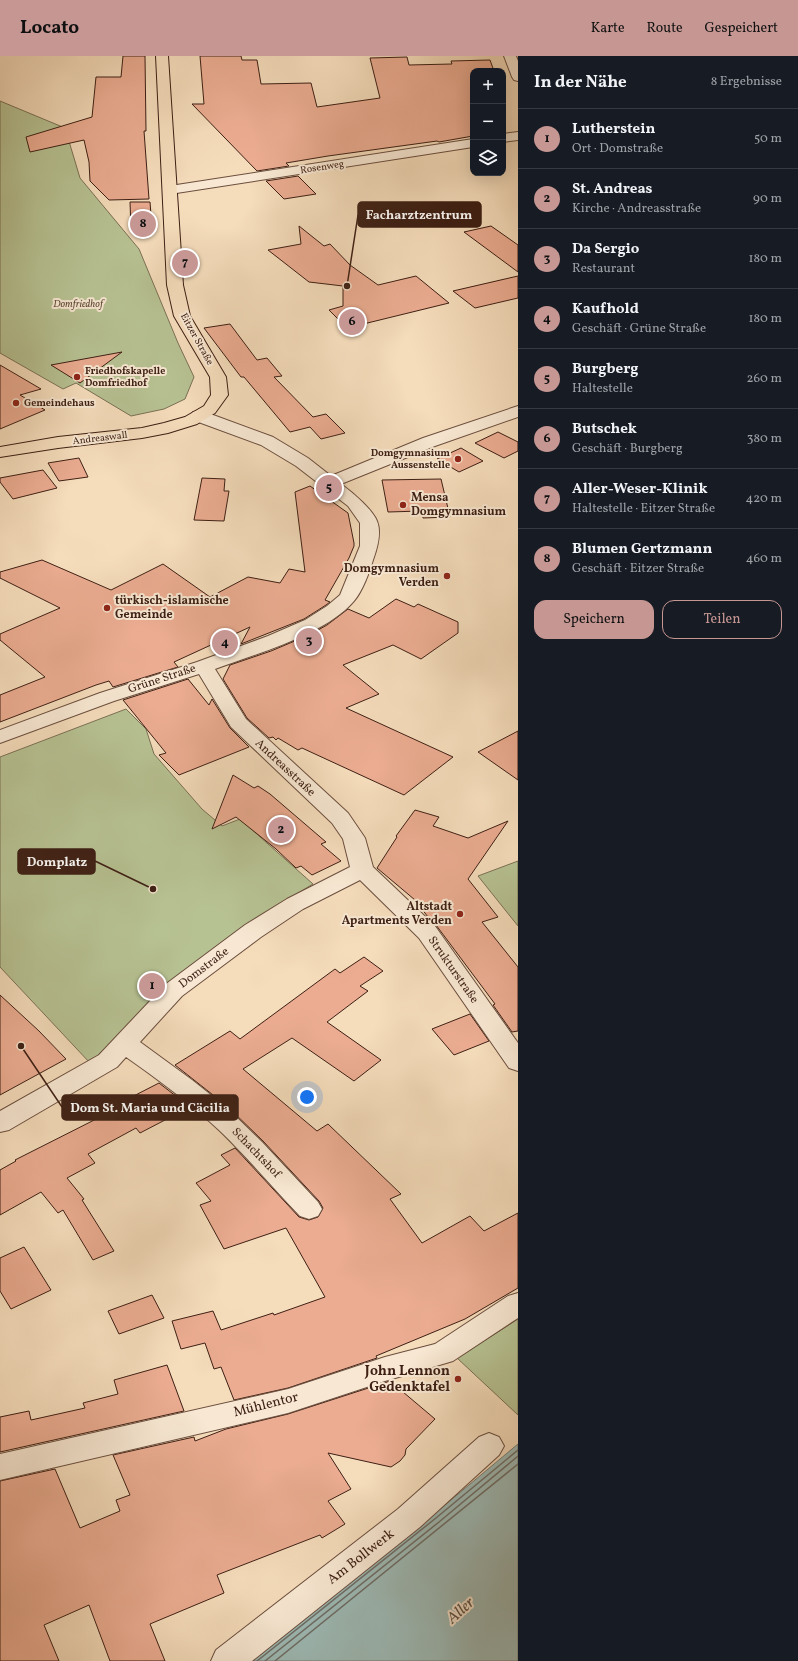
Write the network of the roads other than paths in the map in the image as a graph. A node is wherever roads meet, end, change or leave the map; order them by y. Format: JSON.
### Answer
{"nodes":[{"id":1,"x":162,"y":56,"type":"edge"},
{"id":2,"x":510,"y":56,"type":"edge"},
{"id":3,"x":518,"y":77,"type":"edge"},
{"id":4,"x":518,"y":136,"type":"edge"},
{"id":5,"x":506,"y":138,"type":"edge"},
{"id":6,"x":470,"y":143,"type":"edge"},
{"id":7,"x":170,"y":190,"type":"junction"},
{"id":8,"x":518,"y":411,"type":"edge"},
{"id":9,"x":199,"y":416,"type":"junction"},
{"id":10,"x":0,"y":452,"type":"edge"},
{"id":11,"x":330,"y":482,"type":"junction"},
{"id":12,"x":204,"y":666,"type":"junction"},
{"id":13,"x":0,"y":737,"type":"edge"},
{"id":14,"x":362,"y":870,"type":"junction"},
{"id":15,"x":124,"y":1044,"type":"junction"},
{"id":16,"x":518,"y":1062,"type":"edge"},
{"id":17,"x":0,"y":1123,"type":"edge"},
{"id":18,"x":309,"y":1209,"type":"dead end"},
{"id":19,"x":518,"y":1304,"type":"edge"},
{"id":20,"x":489,"y":1446,"type":"dead end"},
{"id":21,"x":0,"y":1467,"type":"edge"},
{"id":22,"x":227,"y":1661,"type":"edge"}],
"edges":[{"from":1,"to":7,"type":"main road","name":"Eitzer Straße"},
{"from":2,"to":3,"type":"street"},
{"from":4,"to":5,"type":"street"},
{"from":6,"to":7,"type":"street","name":"Rosenweg"},
{"from":7,"to":9,"type":"main road","name":"Eitzer Straße"},
{"from":8,"to":11,"type":"street"},
{"from":9,"to":10,"type":"main road","name":"Andreaswall"},
{"from":9,"to":11,"type":"street"},
{"from":11,"to":12,"type":"street","name":"Grüne Straße"},
{"from":12,"to":13,"type":"street","name":"Grüne Straße"},
{"from":12,"to":14,"type":"street","name":"Andreasstraße"},
{"from":14,"to":15,"type":"street","name":"Domstraße"},
{"from":14,"to":16,"type":"street","name":"Strukturstraße"},
{"from":15,"to":17,"type":"street","name":"Domstraße"},
{"from":15,"to":18,"type":"street","name":"Schachtshof"},
{"from":19,"to":21,"type":"street","name":"Mühlentor"},
{"from":20,"to":22,"type":"street","name":"Am Bollwerk"}]}
